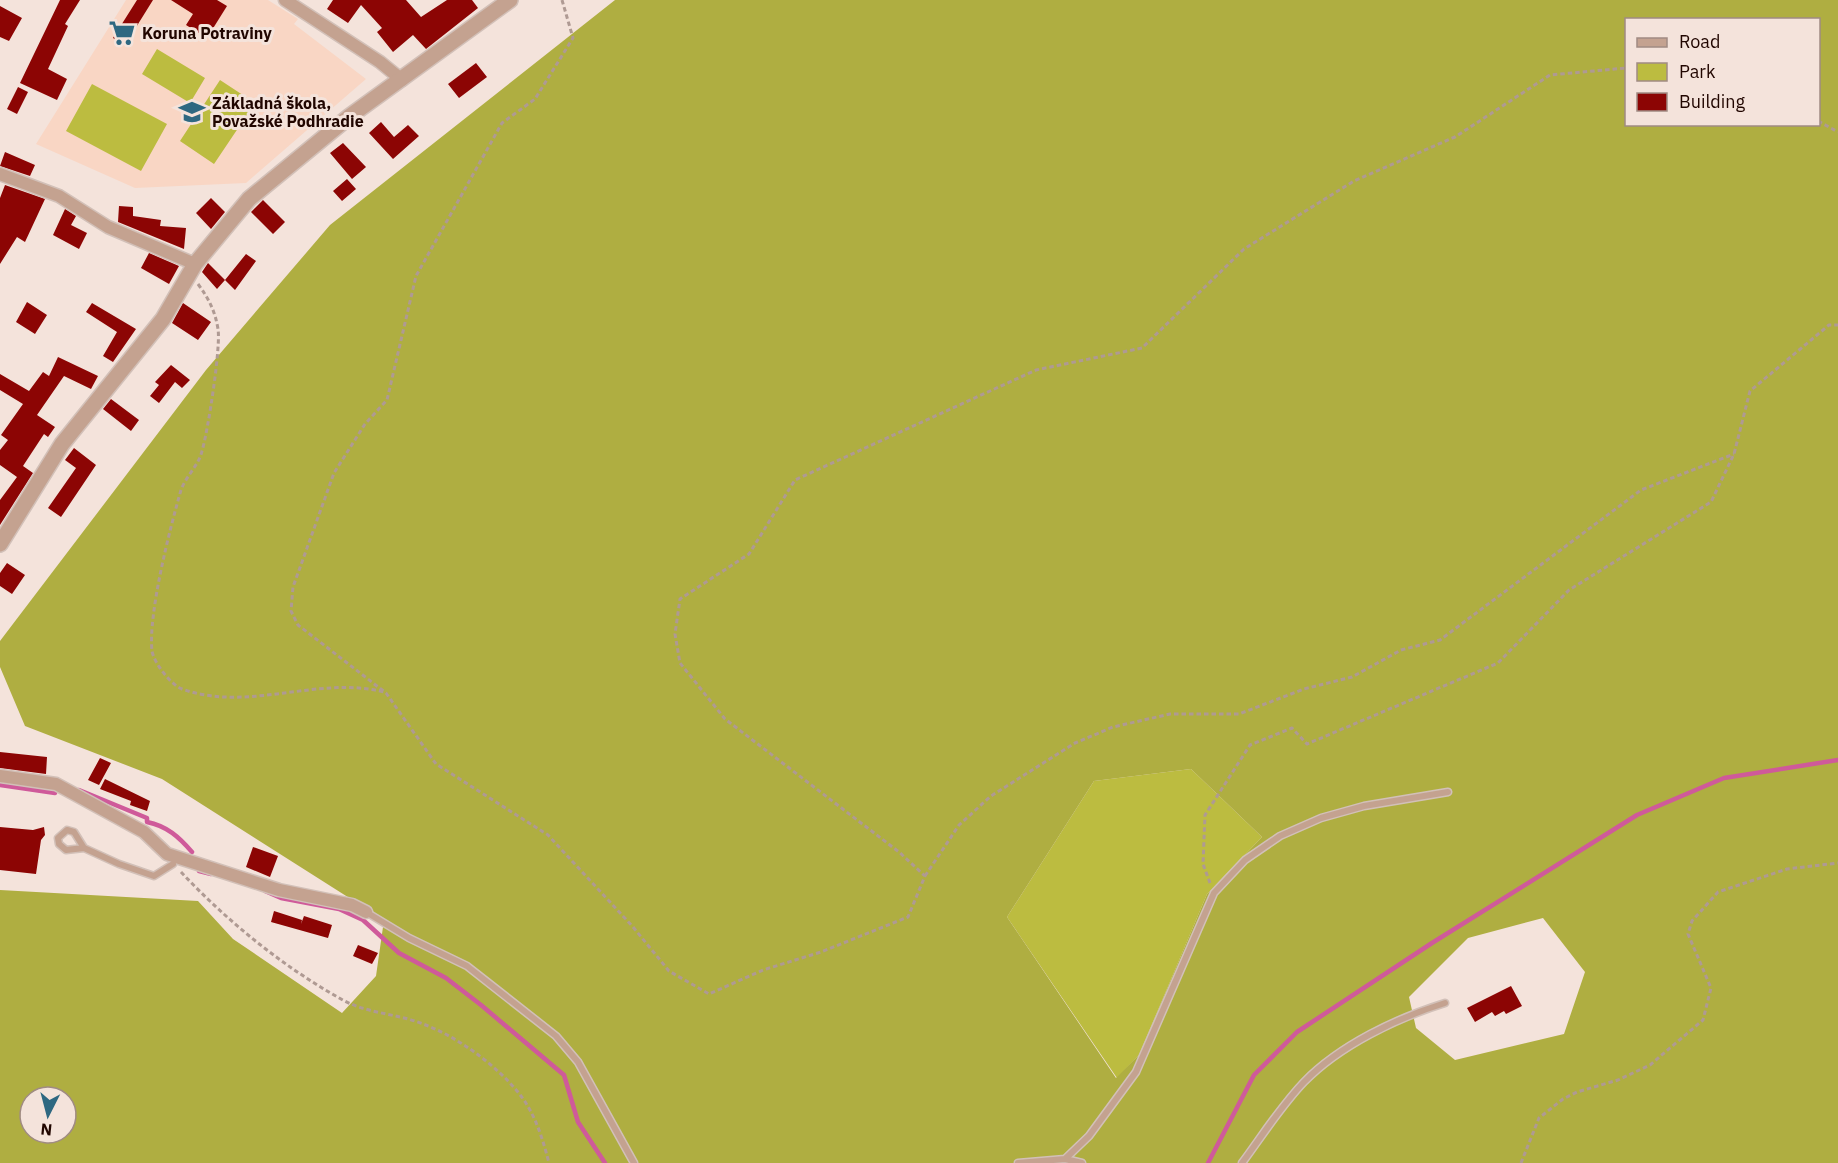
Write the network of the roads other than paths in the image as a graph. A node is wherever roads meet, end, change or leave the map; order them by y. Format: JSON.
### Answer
{"nodes":[{"id":1,"x":285,"y":0,"type":"edge"},
{"id":2,"x":510,"y":0,"type":"edge"},
{"id":3,"x":402,"y":80,"type":"junction"},
{"id":4,"x":0,"y":174,"type":"edge"},
{"id":5,"x":193,"y":269,"type":"junction"},
{"id":6,"x":0,"y":544,"type":"edge"},
{"id":7,"x":0,"y":776,"type":"edge"},
{"id":8,"x":1448,"y":792,"type":"dead end"},
{"id":9,"x":84,"y":848,"type":"dead end"},
{"id":10,"x":173,"y":864,"type":"road end"},
{"id":11,"x":366,"y":912,"type":"joint"},
{"id":12,"x":1445,"y":1003,"type":"dead end"},
{"id":13,"x":1065,"y":1159,"type":"junction"},
{"id":14,"x":634,"y":1163,"type":"edge"},
{"id":15,"x":1018,"y":1163,"type":"edge"},
{"id":16,"x":1082,"y":1163,"type":"edge"},
{"id":17,"x":1242,"y":1163,"type":"edge"}],
"edges":[{"from":1,"to":3,"type":"street"},
{"from":2,"to":3,"type":"street"},
{"from":3,"to":5,"type":"street"},
{"from":4,"to":5,"type":"street"},
{"from":5,"to":6,"type":"street"},
{"from":7,"to":11,"type":"street"},
{"from":8,"to":13,"type":"lane"},
{"from":9,"to":10,"type":"lane"},
{"from":11,"to":14,"type":"lane"},
{"from":12,"to":17,"type":"lane"},
{"from":13,"to":15,"type":"lane"},
{"from":13,"to":16,"type":"lane"}]}
